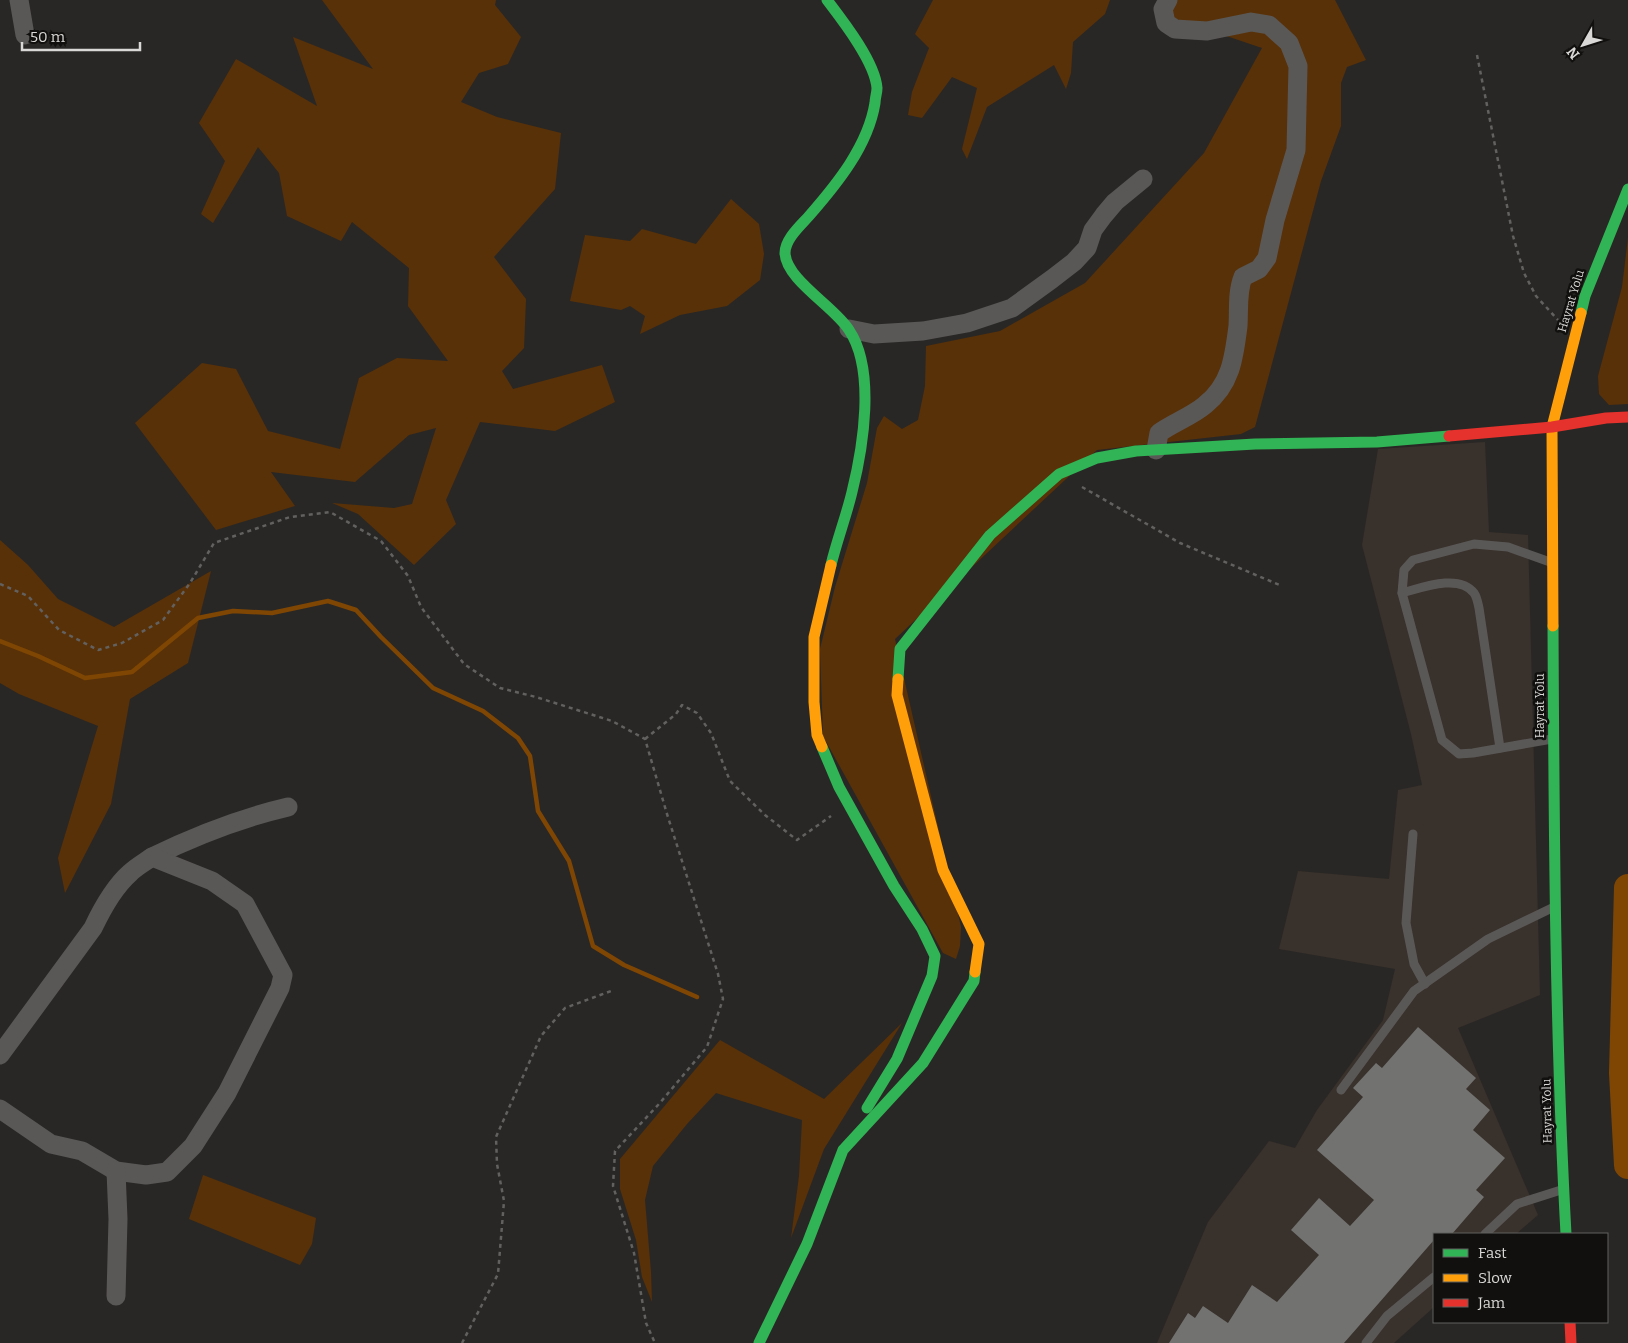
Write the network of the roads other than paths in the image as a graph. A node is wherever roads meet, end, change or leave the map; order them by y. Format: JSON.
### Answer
{"nodes":[{"id":1,"x":19,"y":0,"type":"edge"},
{"id":2,"x":827,"y":0,"type":"edge"},
{"id":3,"x":1168,"y":0,"type":"edge"},
{"id":4,"x":25,"y":35,"type":"dead end"},
{"id":5,"x":1143,"y":179,"type":"dead end"},
{"id":6,"x":1628,"y":189,"type":"edge"},
{"id":7,"x":849,"y":329,"type":"junction"},
{"id":8,"x":1628,"y":417,"type":"edge"},
{"id":9,"x":1552,"y":427,"type":"junction"},
{"id":10,"x":1156,"y":450,"type":"junction"},
{"id":11,"x":1553,"y":562,"type":"junction"},
{"id":12,"x":1402,"y":594,"type":"junction"},
{"id":13,"x":1554,"y":738,"type":"junction"},
{"id":14,"x":1500,"y":748,"type":"junction"},
{"id":15,"x":288,"y":807,"type":"dead end"},
{"id":16,"x":1412,"y":834,"type":"dead end"},
{"id":17,"x":152,"y":856,"type":"junction"},
{"id":18,"x":1556,"y":906,"type":"junction"},
{"id":19,"x":1425,"y":984,"type":"junction"},
{"id":20,"x":0,"y":1055,"type":"edge"},
{"id":21,"x":1342,"y":1090,"type":"dead end"},
{"id":22,"x":4,"y":1119,"type":"edge"},
{"id":23,"x":843,"y":1150,"type":"junction"},
{"id":24,"x":116,"y":1171,"type":"junction"},
{"id":25,"x":1564,"y":1189,"type":"junction"},
{"id":26,"x":1486,"y":1233,"type":"edge"},
{"id":27,"x":1566,"y":1233,"type":"edge"},
{"id":28,"x":1433,"y":1278,"type":"edge"},
{"id":29,"x":116,"y":1296,"type":"dead end"},
{"id":30,"x":1570,"y":1323,"type":"edge"},
{"id":31,"x":759,"y":1343,"type":"edge"},
{"id":32,"x":1366,"y":1343,"type":"edge"},
{"id":33,"x":1571,"y":1343,"type":"edge"}],
"edges":[{"from":1,"to":4,"type":"street"},
{"from":2,"to":7,"type":"street"},
{"from":3,"to":10,"type":"street"},
{"from":5,"to":7,"type":"street"},
{"from":6,"to":9,"type":"street","name":"Hayrat Yolu"},
{"from":7,"to":23,"type":"street"},
{"from":8,"to":9,"type":"street"},
{"from":9,"to":10,"type":"street"},
{"from":9,"to":11,"type":"street","name":"Hayrat Yolu"},
{"from":10,"to":23,"type":"street"},
{"from":11,"to":12,"type":"lane"},
{"from":11,"to":13,"type":"street","name":"Hayrat Yolu"},
{"from":12,"to":14,"type":"lane"},
{"from":12,"to":14,"type":"lane"},
{"from":13,"to":14,"type":"lane"},
{"from":13,"to":18,"type":"street","name":"Hayrat Yolu"},
{"from":15,"to":17,"type":"street"},
{"from":16,"to":19,"type":"lane"},
{"from":17,"to":20,"type":"street"},
{"from":17,"to":24,"type":"street"},
{"from":18,"to":19,"type":"lane"},
{"from":18,"to":25,"type":"street","name":"Hayrat Yolu"},
{"from":19,"to":21,"type":"lane"},
{"from":22,"to":24,"type":"street"},
{"from":23,"to":31,"type":"street"},
{"from":24,"to":29,"type":"street"},
{"from":25,"to":26,"type":"lane"},
{"from":25,"to":27,"type":"street","name":"Hayrat Yolu"},
{"from":28,"to":32,"type":"lane"},
{"from":30,"to":33,"type":"street"}]}
